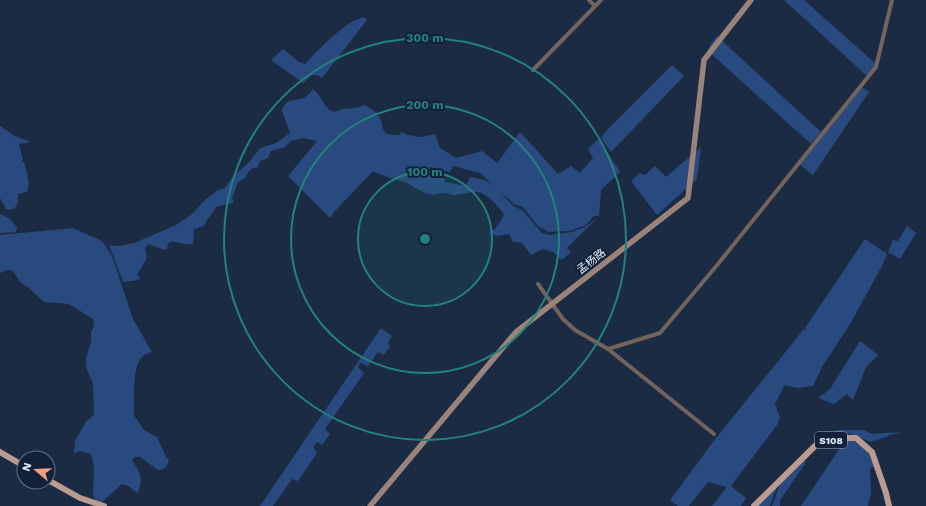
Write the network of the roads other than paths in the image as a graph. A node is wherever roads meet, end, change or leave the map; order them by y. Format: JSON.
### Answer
{"nodes":[{"id":1,"x":588,"y":0,"type":"edge"},
{"id":2,"x":601,"y":0,"type":"edge"},
{"id":3,"x":751,"y":0,"type":"edge"},
{"id":4,"x":892,"y":0,"type":"edge"},
{"id":5,"x":595,"y":6,"type":"junction"},
{"id":6,"x":533,"y":70,"type":"dead end"},
{"id":7,"x":538,"y":284,"type":"dead end"},
{"id":8,"x":552,"y":304,"type":"junction"},
{"id":9,"x":608,"y":349,"type":"junction"},
{"id":10,"x":714,"y":434,"type":"dead end"},
{"id":11,"x":0,"y":452,"type":"edge"},
{"id":12,"x":16,"y":461,"type":"edge"},
{"id":13,"x":56,"y":484,"type":"edge"},
{"id":14,"x":104,"y":506,"type":"edge"},
{"id":15,"x":370,"y":506,"type":"edge"},
{"id":16,"x":754,"y":506,"type":"edge"},
{"id":17,"x":889,"y":506,"type":"edge"}],
"edges":[{"from":1,"to":5,"type":"street"},
{"from":2,"to":5,"type":"street"},
{"from":3,"to":8,"type":"main road","name":"孟杨路"},
{"from":4,"to":9,"type":"street"},
{"from":5,"to":6,"type":"street"},
{"from":7,"to":8,"type":"street"},
{"from":8,"to":9,"type":"street"},
{"from":8,"to":15,"type":"main road","name":"孟杨路"},
{"from":9,"to":10,"type":"street"},
{"from":11,"to":12,"type":"main road"},
{"from":13,"to":14,"type":"main road"},
{"from":16,"to":17,"type":"main road","number":"S108"}]}
